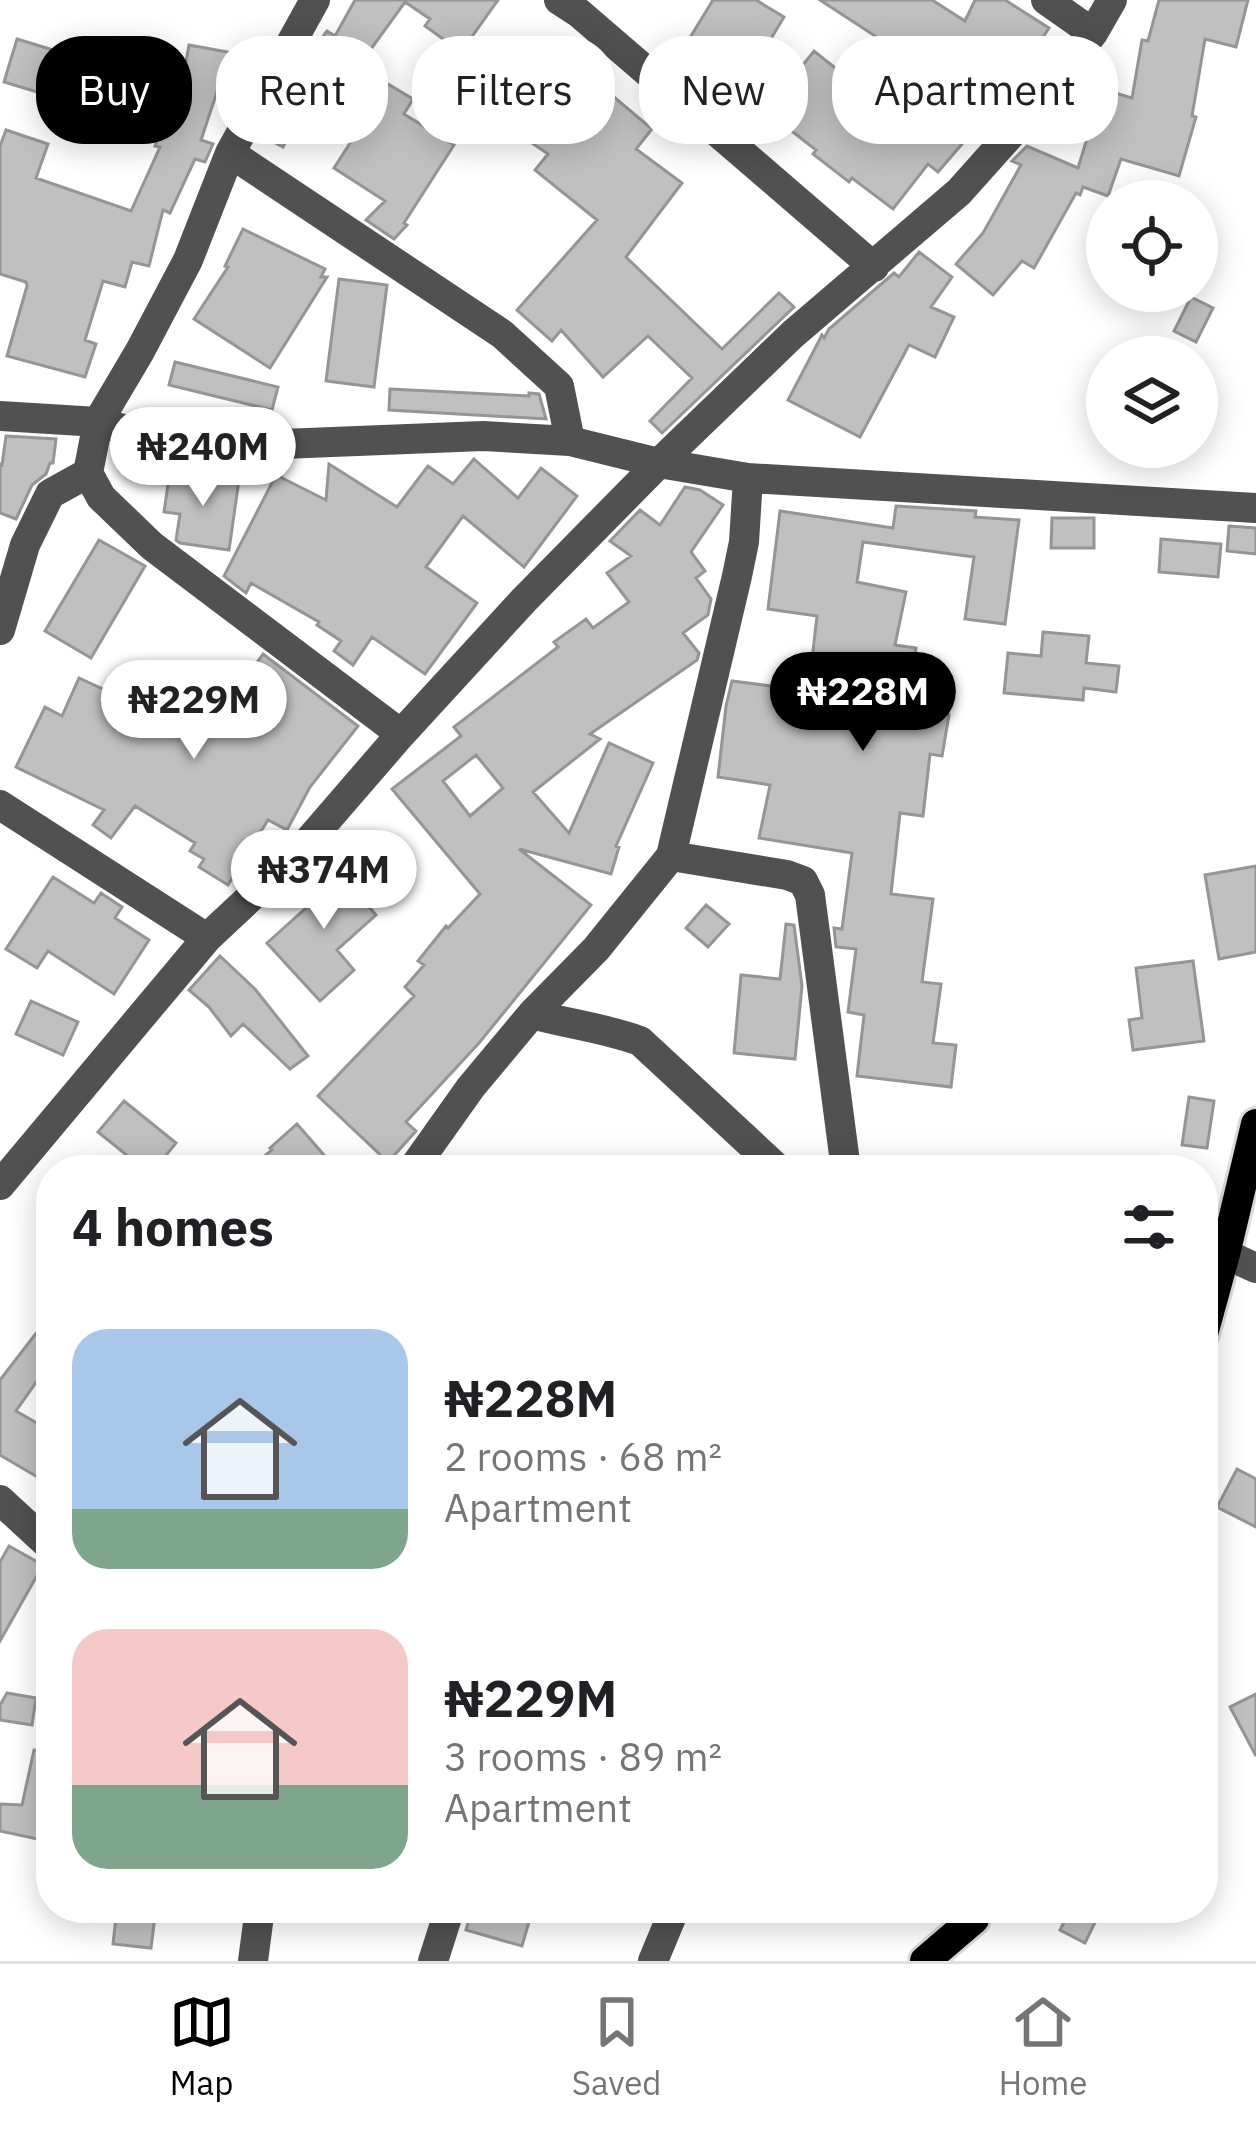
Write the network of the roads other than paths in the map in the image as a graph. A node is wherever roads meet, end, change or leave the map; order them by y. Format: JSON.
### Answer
{"nodes":[{"id":1,"x":315,"y":0,"type":"edge"},
{"id":2,"x":559,"y":0,"type":"edge"},
{"id":3,"x":1046,"y":0,"type":"edge"},
{"id":4,"x":1112,"y":0,"type":"edge"},
{"id":5,"x":1093,"y":33,"type":"junction"},
{"id":6,"x":230,"y":153,"type":"junction"},
{"id":7,"x":874,"y":267,"type":"junction"},
{"id":8,"x":0,"y":416,"type":"edge"},
{"id":9,"x":98,"y":422,"type":"junction"},
{"id":10,"x":570,"y":441,"type":"junction"},
{"id":11,"x":659,"y":463,"type":"junction"},
{"id":12,"x":88,"y":473,"type":"junction"},
{"id":13,"x":748,"y":478,"type":"junction"},
{"id":14,"x":1256,"y":508,"type":"edge"},
{"id":15,"x":0,"y":630,"type":"edge"},
{"id":16,"x":401,"y":734,"type":"junction"},
{"id":17,"x":0,"y":805,"type":"edge"},
{"id":18,"x":670,"y":856,"type":"junction"},
{"id":19,"x":207,"y":938,"type":"junction"},
{"id":20,"x":532,"y":1015,"type":"junction"},
{"id":21,"x":1256,"y":1124,"type":"edge"},
{"id":22,"x":423,"y":1155,"type":"edge"},
{"id":23,"x":763,"y":1155,"type":"edge"},
{"id":24,"x":844,"y":1155,"type":"edge"},
{"id":25,"x":6,"y":1167,"type":"edge"},
{"id":26,"x":1225,"y":1254,"type":"junction"},
{"id":27,"x":1256,"y":1268,"type":"edge"},
{"id":28,"x":1218,"y":1279,"type":"edge"},
{"id":29,"x":0,"y":1500,"type":"edge"},
{"id":30,"x":36,"y":1533,"type":"edge"},
{"id":31,"x":258,"y":1923,"type":"edge"},
{"id":32,"x":445,"y":1923,"type":"edge"},
{"id":33,"x":669,"y":1923,"type":"edge"},
{"id":34,"x":967,"y":1923,"type":"edge"},
{"id":35,"x":972,"y":1923,"type":"edge"},
{"id":36,"x":253,"y":1961,"type":"edge"},
{"id":37,"x":433,"y":1961,"type":"edge"},
{"id":38,"x":653,"y":1961,"type":"edge"},
{"id":39,"x":925,"y":1961,"type":"edge"},
{"id":40,"x":953,"y":1961,"type":"edge"}],
"edges":[{"from":1,"to":6,"type":"street"},
{"from":2,"to":7,"type":"street"},
{"from":3,"to":5,"type":"street"},
{"from":4,"to":5,"type":"street"},
{"from":5,"to":7,"type":"street"},
{"from":6,"to":9,"type":"street"},
{"from":6,"to":10,"type":"street"},
{"from":7,"to":11,"type":"street"},
{"from":8,"to":9,"type":"street"},
{"from":9,"to":10,"type":"street"},
{"from":9,"to":12,"type":"street"},
{"from":10,"to":11,"type":"street"},
{"from":11,"to":13,"type":"street"},
{"from":11,"to":16,"type":"street"},
{"from":12,"to":15,"type":"street"},
{"from":12,"to":16,"type":"street"},
{"from":13,"to":14,"type":"street"},
{"from":13,"to":18,"type":"street"},
{"from":16,"to":19,"type":"street"},
{"from":17,"to":19,"type":"street"},
{"from":18,"to":20,"type":"street"},
{"from":18,"to":24,"type":"street"},
{"from":19,"to":25,"type":"street"},
{"from":20,"to":22,"type":"street"},
{"from":20,"to":23,"type":"street"},
{"from":21,"to":26,"type":"main road"},
{"from":26,"to":27,"type":"street"},
{"from":26,"to":28,"type":"main road"},
{"from":29,"to":30,"type":"street"},
{"from":31,"to":36,"type":"street"},
{"from":32,"to":37,"type":"street"},
{"from":33,"to":38,"type":"street"},
{"from":34,"to":39,"type":"main road"},
{"from":35,"to":40,"type":"main road"}]}
